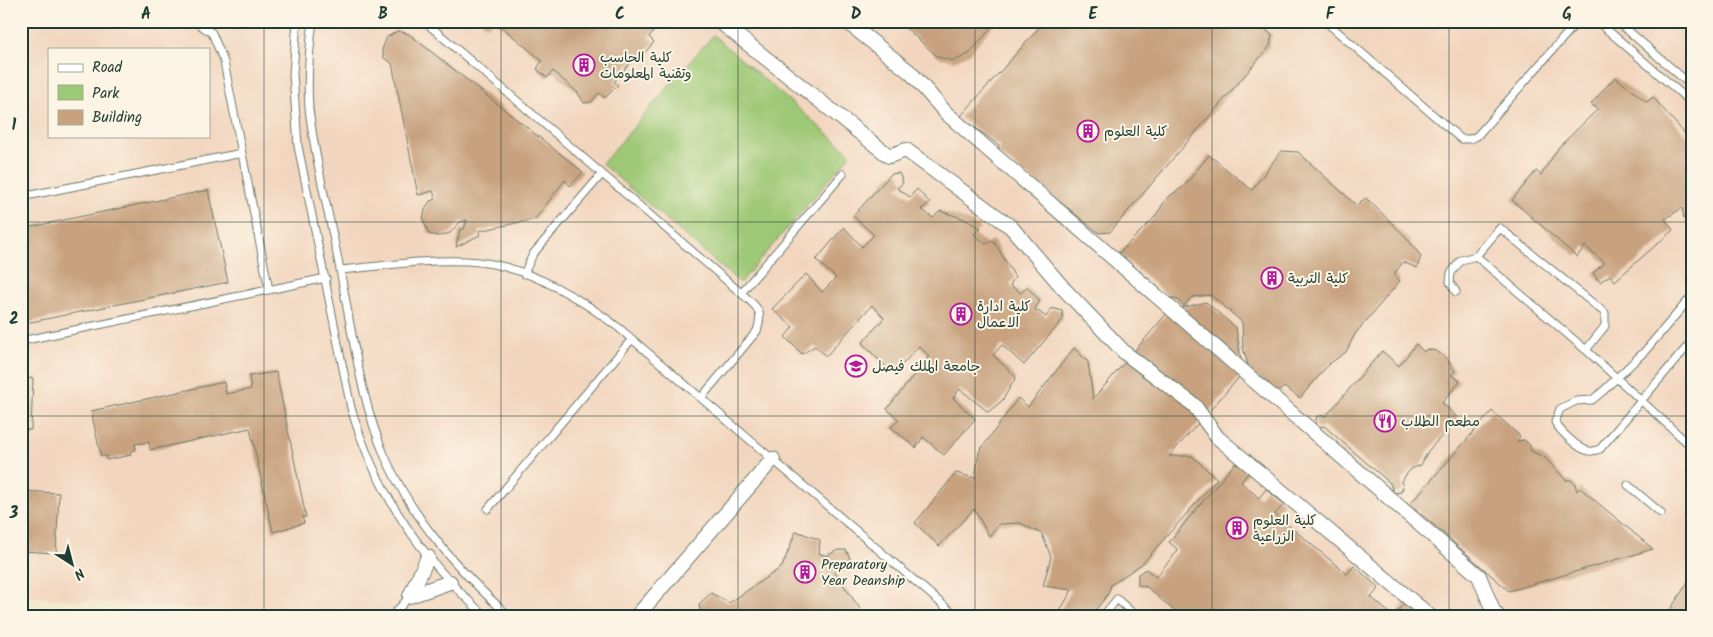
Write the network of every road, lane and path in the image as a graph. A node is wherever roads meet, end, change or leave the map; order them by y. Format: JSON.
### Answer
{"nodes":[{"id":1,"x":194,"y":21,"type":"edge"},
{"id":2,"x":297,"y":21,"type":"edge"},
{"id":3,"x":313,"y":21,"type":"edge"},
{"id":4,"x":424,"y":21,"type":"edge"},
{"id":5,"x":719,"y":21,"type":"edge"},
{"id":6,"x":846,"y":21,"type":"edge"},
{"id":7,"x":1325,"y":21,"type":"edge"},
{"id":8,"x":1578,"y":21,"type":"edge"},
{"id":9,"x":1597,"y":21,"type":"edge"},
{"id":10,"x":1616,"y":21,"type":"edge"},
{"id":11,"x":1692,"y":86,"type":"edge"},
{"id":12,"x":1692,"y":103,"type":"edge"},
{"id":13,"x":242,"y":153,"type":"junction"},
{"id":14,"x":602,"y":174,"type":"junction"},
{"id":15,"x":843,"y":174,"type":"dead end"},
{"id":16,"x":21,"y":197,"type":"edge"},
{"id":17,"x":1476,"y":256,"type":"junction"},
{"id":18,"x":340,"y":270,"type":"junction"},
{"id":19,"x":524,"y":274,"type":"junction"},
{"id":20,"x":326,"y":278,"type":"junction"},
{"id":21,"x":269,"y":290,"type":"junction"},
{"id":22,"x":1456,"y":292,"type":"dead end"},
{"id":23,"x":741,"y":293,"type":"junction"},
{"id":24,"x":1692,"y":296,"type":"edge"},
{"id":25,"x":632,"y":339,"type":"junction"},
{"id":26,"x":21,"y":341,"type":"edge"},
{"id":27,"x":1692,"y":341,"type":"edge"},
{"id":28,"x":1586,"y":350,"type":"junction"},
{"id":29,"x":1618,"y":378,"type":"junction"},
{"id":30,"x":701,"y":398,"type":"junction"},
{"id":31,"x":1642,"y":401,"type":"junction"},
{"id":32,"x":1692,"y":447,"type":"edge"},
{"id":33,"x":773,"y":459,"type":"junction"},
{"id":34,"x":1628,"y":485,"type":"dead end"},
{"id":35,"x":488,"y":509,"type":"dead end"},
{"id":36,"x":1661,"y":514,"type":"dead end"},
{"id":37,"x":428,"y":557,"type":"junction"},
{"id":38,"x":450,"y":582,"type":"junction"},
{"id":39,"x":410,"y":596,"type":"junction"},
{"id":40,"x":392,"y":616,"type":"edge"},
{"id":41,"x":423,"y":616,"type":"edge"},
{"id":42,"x":436,"y":616,"type":"edge"},
{"id":43,"x":485,"y":616,"type":"edge"},
{"id":44,"x":508,"y":616,"type":"edge"},
{"id":45,"x":637,"y":616,"type":"edge"},
{"id":46,"x":956,"y":616,"type":"edge"},
{"id":47,"x":1103,"y":616,"type":"edge"},
{"id":48,"x":1136,"y":616,"type":"edge"},
{"id":49,"x":1430,"y":616,"type":"edge"},
{"id":50,"x":1498,"y":616,"type":"edge"}],
"edges":[{"from":1,"to":13,"type":"lane"},
{"from":2,"to":20,"type":"lane"},
{"from":3,"to":18,"type":"lane"},
{"from":4,"to":14,"type":"lane"},
{"from":5,"to":49,"type":"street"},
{"from":6,"to":50,"type":"street"},
{"from":7,"to":8,"type":"lane"},
{"from":9,"to":12,"type":"lane"},
{"from":10,"to":11,"type":"lane"},
{"from":13,"to":16,"type":"lane"},
{"from":13,"to":21,"type":"lane"},
{"from":14,"to":19,"type":"lane"},
{"from":14,"to":23,"type":"lane"},
{"from":15,"to":23,"type":"lane"},
{"from":17,"to":22,"type":"lane"},
{"from":17,"to":28,"type":"lane"},
{"from":17,"to":28,"type":"lane"},
{"from":18,"to":19,"type":"lane"},
{"from":18,"to":44,"type":"lane"},
{"from":19,"to":25,"type":"lane"},
{"from":20,"to":21,"type":"lane"},
{"from":20,"to":37,"type":"lane"},
{"from":21,"to":26,"type":"lane"},
{"from":23,"to":30,"type":"lane"},
{"from":24,"to":29,"type":"lane"},
{"from":25,"to":30,"type":"lane"},
{"from":25,"to":35,"type":"lane"},
{"from":27,"to":31,"type":"lane"},
{"from":28,"to":29,"type":"lane"},
{"from":29,"to":31,"type":"lane"},
{"from":29,"to":31,"type":"lane"},
{"from":30,"to":33,"type":"lane"},
{"from":31,"to":32,"type":"lane"},
{"from":33,"to":45,"type":"street"},
{"from":33,"to":46,"type":"lane"},
{"from":34,"to":36,"type":"lane"},
{"from":37,"to":38,"type":"lane"},
{"from":37,"to":39,"type":"street"},
{"from":38,"to":39,"type":"street"},
{"from":38,"to":43,"type":"lane"},
{"from":39,"to":40,"type":"lane"},
{"from":41,"to":42,"type":"lane"},
{"from":47,"to":48,"type":"lane"}]}
